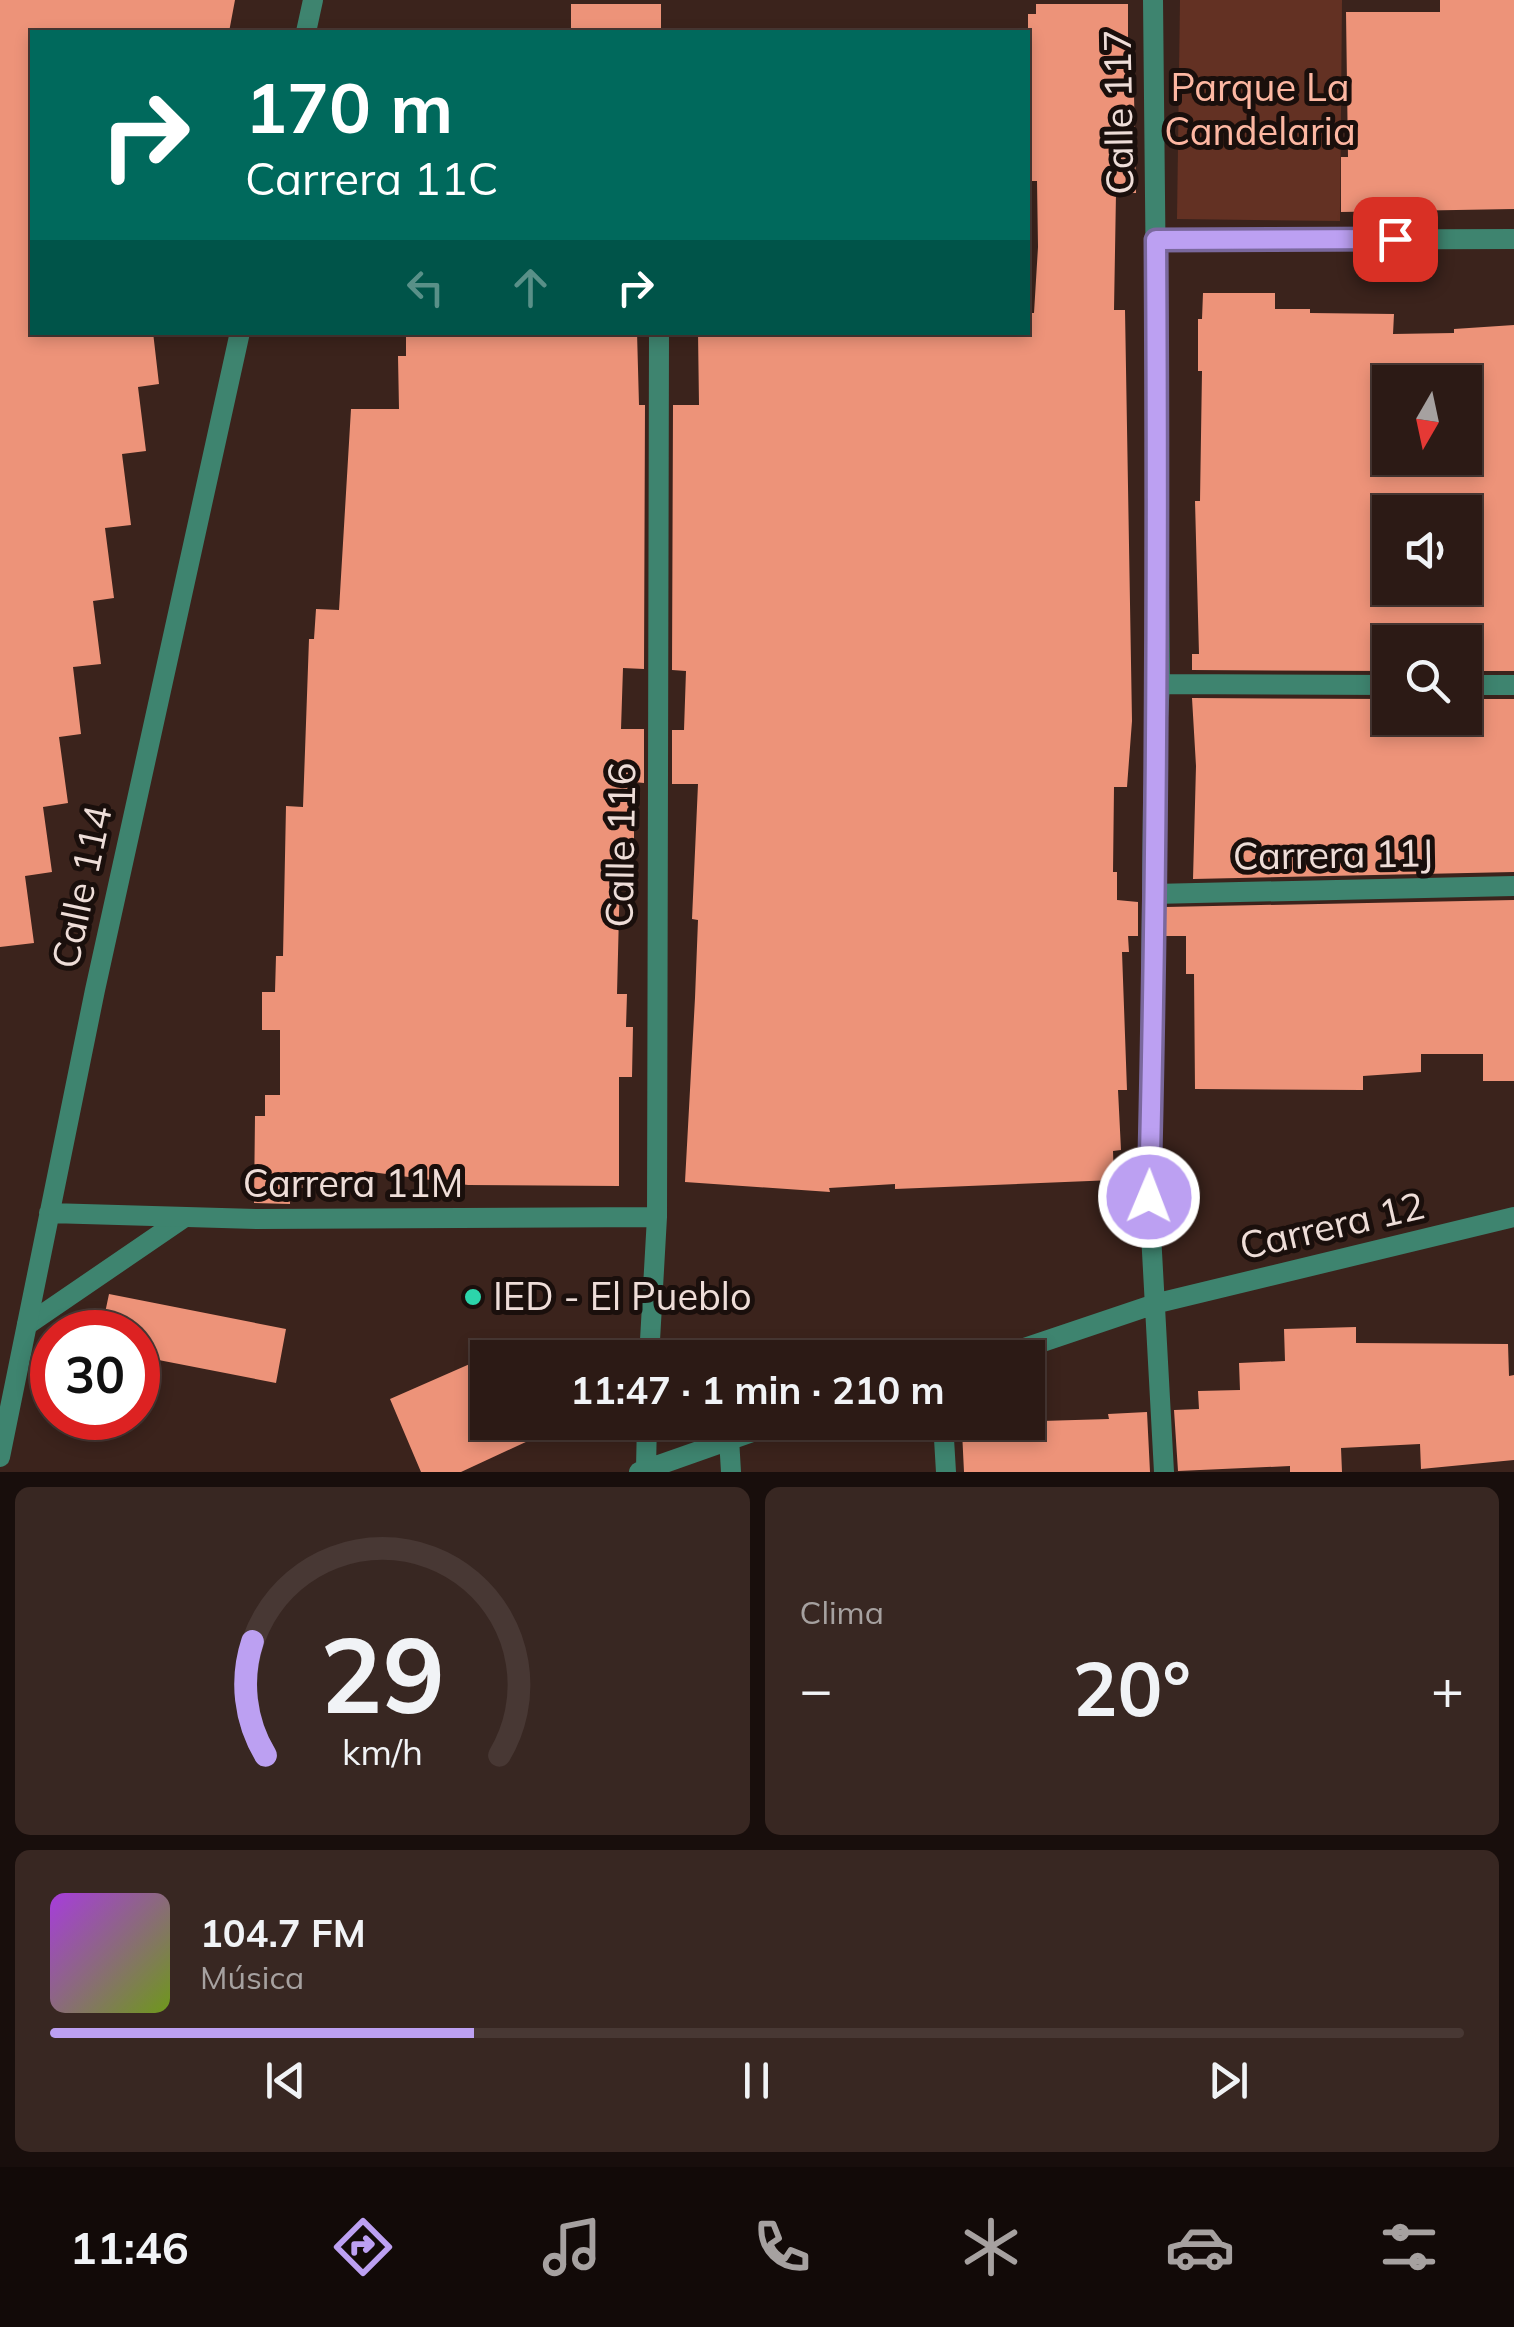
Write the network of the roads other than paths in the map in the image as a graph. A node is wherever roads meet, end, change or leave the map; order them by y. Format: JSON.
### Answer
{"nodes":[{"id":1,"x":313,"y":0,"type":"edge"},
{"id":2,"x":1154,"y":0,"type":"edge"},
{"id":3,"x":306,"y":30,"type":"edge"},
{"id":4,"x":1514,"y":238,"type":"edge"},
{"id":5,"x":1156,"y":240,"type":"junction"},
{"id":6,"x":239,"y":335,"type":"edge"},
{"id":7,"x":659,"y":335,"type":"edge"},
{"id":8,"x":1160,"y":684,"type":"junction"},
{"id":9,"x":1372,"y":685,"type":"edge"},
{"id":10,"x":1482,"y":685,"type":"edge"},
{"id":11,"x":1514,"y":686,"type":"edge"},
{"id":12,"x":1514,"y":886,"type":"edge"},
{"id":13,"x":1153,"y":894,"type":"junction"},
{"id":14,"x":49,"y":1213,"type":"junction"},
{"id":15,"x":185,"y":1217,"type":"junction"},
{"id":16,"x":656,"y":1217,"type":"junction"},
{"id":17,"x":1514,"y":1217,"type":"edge"},
{"id":18,"x":1158,"y":1303,"type":"junction"},
{"id":19,"x":27,"y":1325,"type":"junction"},
{"id":20,"x":649,"y":1340,"type":"edge"},
{"id":21,"x":1045,"y":1341,"type":"edge"},
{"id":22,"x":646,"y":1440,"type":"edge"},
{"id":23,"x":724,"y":1440,"type":"edge"},
{"id":24,"x":729,"y":1440,"type":"edge"},
{"id":25,"x":944,"y":1440,"type":"edge"},
{"id":26,"x":0,"y":1457,"type":"edge"},
{"id":27,"x":643,"y":1470,"type":"edge"},
{"id":28,"x":731,"y":1472,"type":"edge"},
{"id":29,"x":946,"y":1472,"type":"edge"},
{"id":30,"x":1164,"y":1472,"type":"edge"}],
"edges":[{"from":1,"to":3,"type":"street"},
{"from":2,"to":5,"type":"street","name":"Calle 117"},
{"from":4,"to":5,"type":"street"},
{"from":5,"to":8,"type":"street","name":"Calle 117"},
{"from":6,"to":14,"type":"street","name":"Calle 114"},
{"from":7,"to":16,"type":"street","name":"Calle 116"},
{"from":8,"to":9,"type":"street"},
{"from":8,"to":13,"type":"street","name":"Calle 117"},
{"from":10,"to":11,"type":"street"},
{"from":12,"to":13,"type":"street","name":"Carrera 11J"},
{"from":13,"to":18,"type":"street","name":"Calle 117"},
{"from":14,"to":15,"type":"street","name":"Carrera 11M"},
{"from":14,"to":19,"type":"street","name":"Calle 114"},
{"from":15,"to":16,"type":"street","name":"Carrera 11M"},
{"from":15,"to":19,"type":"street"},
{"from":16,"to":20,"type":"street","name":"Calle 116"},
{"from":17,"to":18,"type":"street","name":"Carrera 12"},
{"from":18,"to":21,"type":"street","name":"Carrera 12"},
{"from":18,"to":30,"type":"street","name":"Calle 117"},
{"from":19,"to":26,"type":"street","name":"Calle 114"},
{"from":22,"to":27,"type":"street"},
{"from":23,"to":27,"type":"street"},
{"from":24,"to":28,"type":"street"},
{"from":25,"to":29,"type":"street"}]}
